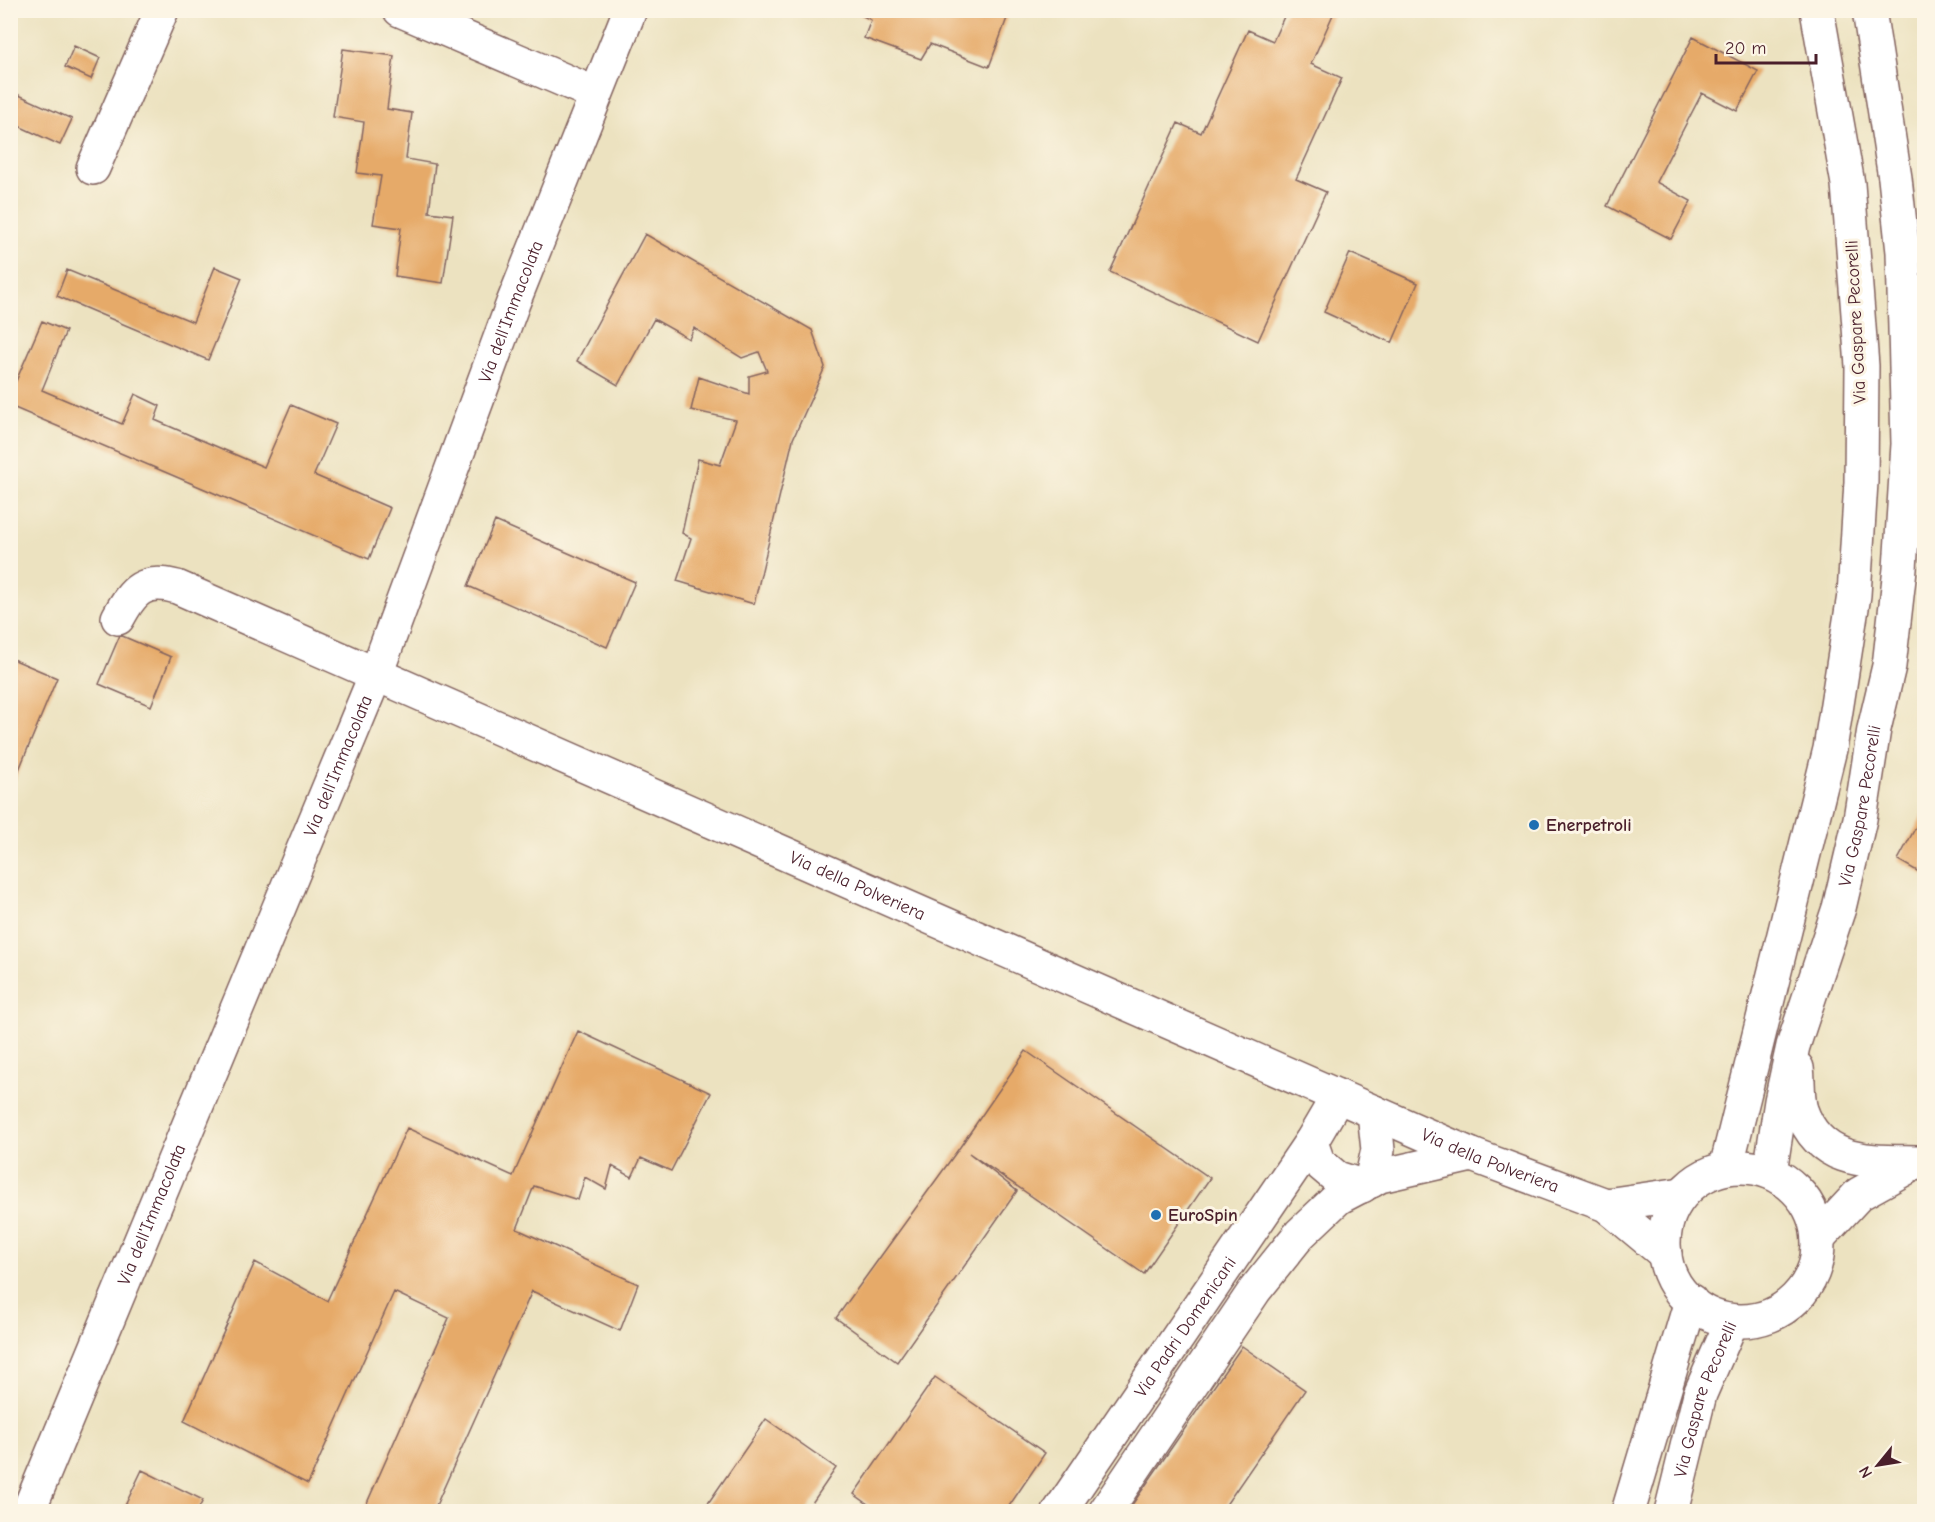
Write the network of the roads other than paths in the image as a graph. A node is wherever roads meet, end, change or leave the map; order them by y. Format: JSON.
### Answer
{"nodes":[{"id":1,"x":162,"y":10,"type":"edge"},
{"id":2,"x":400,"y":10,"type":"edge"},
{"id":3,"x":630,"y":10,"type":"edge"},
{"id":4,"x":1817,"y":10,"type":"edge"},
{"id":5,"x":1869,"y":10,"type":"edge"},
{"id":6,"x":596,"y":94,"type":"junction"},
{"id":7,"x":93,"y":168,"type":"dead end"},
{"id":8,"x":118,"y":618,"type":"dead end"},
{"id":9,"x":376,"y":674,"type":"junction"},
{"id":10,"x":1793,"y":1046,"type":"junction"},
{"id":11,"x":1338,"y":1096,"type":"junction"},
{"id":12,"x":1374,"y":1112,"type":"junction"},
{"id":13,"x":1311,"y":1142,"type":"junction"},
{"id":14,"x":1472,"y":1155,"type":"junction"},
{"id":15,"x":1921,"y":1161,"type":"edge"},
{"id":16,"x":1726,"y":1168,"type":"junction"},
{"id":17,"x":1770,"y":1172,"type":"junction"},
{"id":18,"x":1366,"y":1183,"type":"junction"},
{"id":19,"x":1682,"y":1194,"type":"junction"},
{"id":20,"x":1859,"y":1194,"type":"junction"},
{"id":21,"x":1802,"y":1196,"type":"junction"},
{"id":22,"x":1606,"y":1205,"type":"junction"},
{"id":23,"x":1818,"y":1238,"type":"junction"},
{"id":24,"x":1665,"y":1254,"type":"junction"},
{"id":25,"x":1691,"y":1301,"type":"junction"},
{"id":26,"x":1732,"y":1321,"type":"junction"},
{"id":27,"x":28,"y":1512,"type":"edge"},
{"id":28,"x":1059,"y":1512,"type":"edge"},
{"id":29,"x":1105,"y":1512,"type":"edge"},
{"id":30,"x":1628,"y":1512,"type":"edge"},
{"id":31,"x":1671,"y":1512,"type":"edge"}],
"edges":[{"from":1,"to":7,"type":"street"},
{"from":2,"to":6,"type":"street"},
{"from":3,"to":6,"type":"street","name":"Via dell'Immacolata"},
{"from":4,"to":16,"type":"street","name":"Via Gaspare Pecorelli"},
{"from":5,"to":10,"type":"street","name":"Via Gaspare Pecorelli"},
{"from":6,"to":9,"type":"street","name":"Via dell'Immacolata"},
{"from":8,"to":9,"type":"street","name":"Via della Polveriera"},
{"from":9,"to":11,"type":"street","name":"Via della Polveriera"},
{"from":9,"to":27,"type":"street","name":"Via dell'Immacolata"},
{"from":10,"to":15,"type":"street"},
{"from":10,"to":17,"type":"street","name":"Via Gaspare Pecorelli"},
{"from":11,"to":12,"type":"street"},
{"from":11,"to":13,"type":"street","name":"Via Padri Domenicani"},
{"from":12,"to":14,"type":"street","name":"Via della Polveriera"},
{"from":12,"to":18,"type":"street"},
{"from":13,"to":18,"type":"street"},
{"from":13,"to":28,"type":"street","name":"Via Padri Domenicani"},
{"from":14,"to":18,"type":"street","name":"Via Padri Domenicani"},
{"from":14,"to":22,"type":"street","name":"Via della Polveriera"},
{"from":15,"to":20,"type":"street"},
{"from":16,"to":17,"type":"street"},
{"from":16,"to":19,"type":"street"},
{"from":17,"to":21,"type":"street","name":"Via Gaspare Pecorelli"},
{"from":18,"to":29,"type":"street","name":"Via Padri Domenicani"},
{"from":19,"to":22,"type":"street","name":"Via della Polveriera"},
{"from":19,"to":24,"type":"street"},
{"from":20,"to":21,"type":"street"},
{"from":20,"to":23,"type":"street"},
{"from":21,"to":23,"type":"street","name":"Via Gaspare Pecorelli"},
{"from":22,"to":24,"type":"street","name":"Via della Polveriera"},
{"from":23,"to":26,"type":"street","name":"Via Gaspare Pecorelli"},
{"from":24,"to":25,"type":"street"},
{"from":25,"to":26,"type":"street"},
{"from":25,"to":30,"type":"street"},
{"from":26,"to":31,"type":"street","name":"Via Gaspare Pecorelli"}]}
